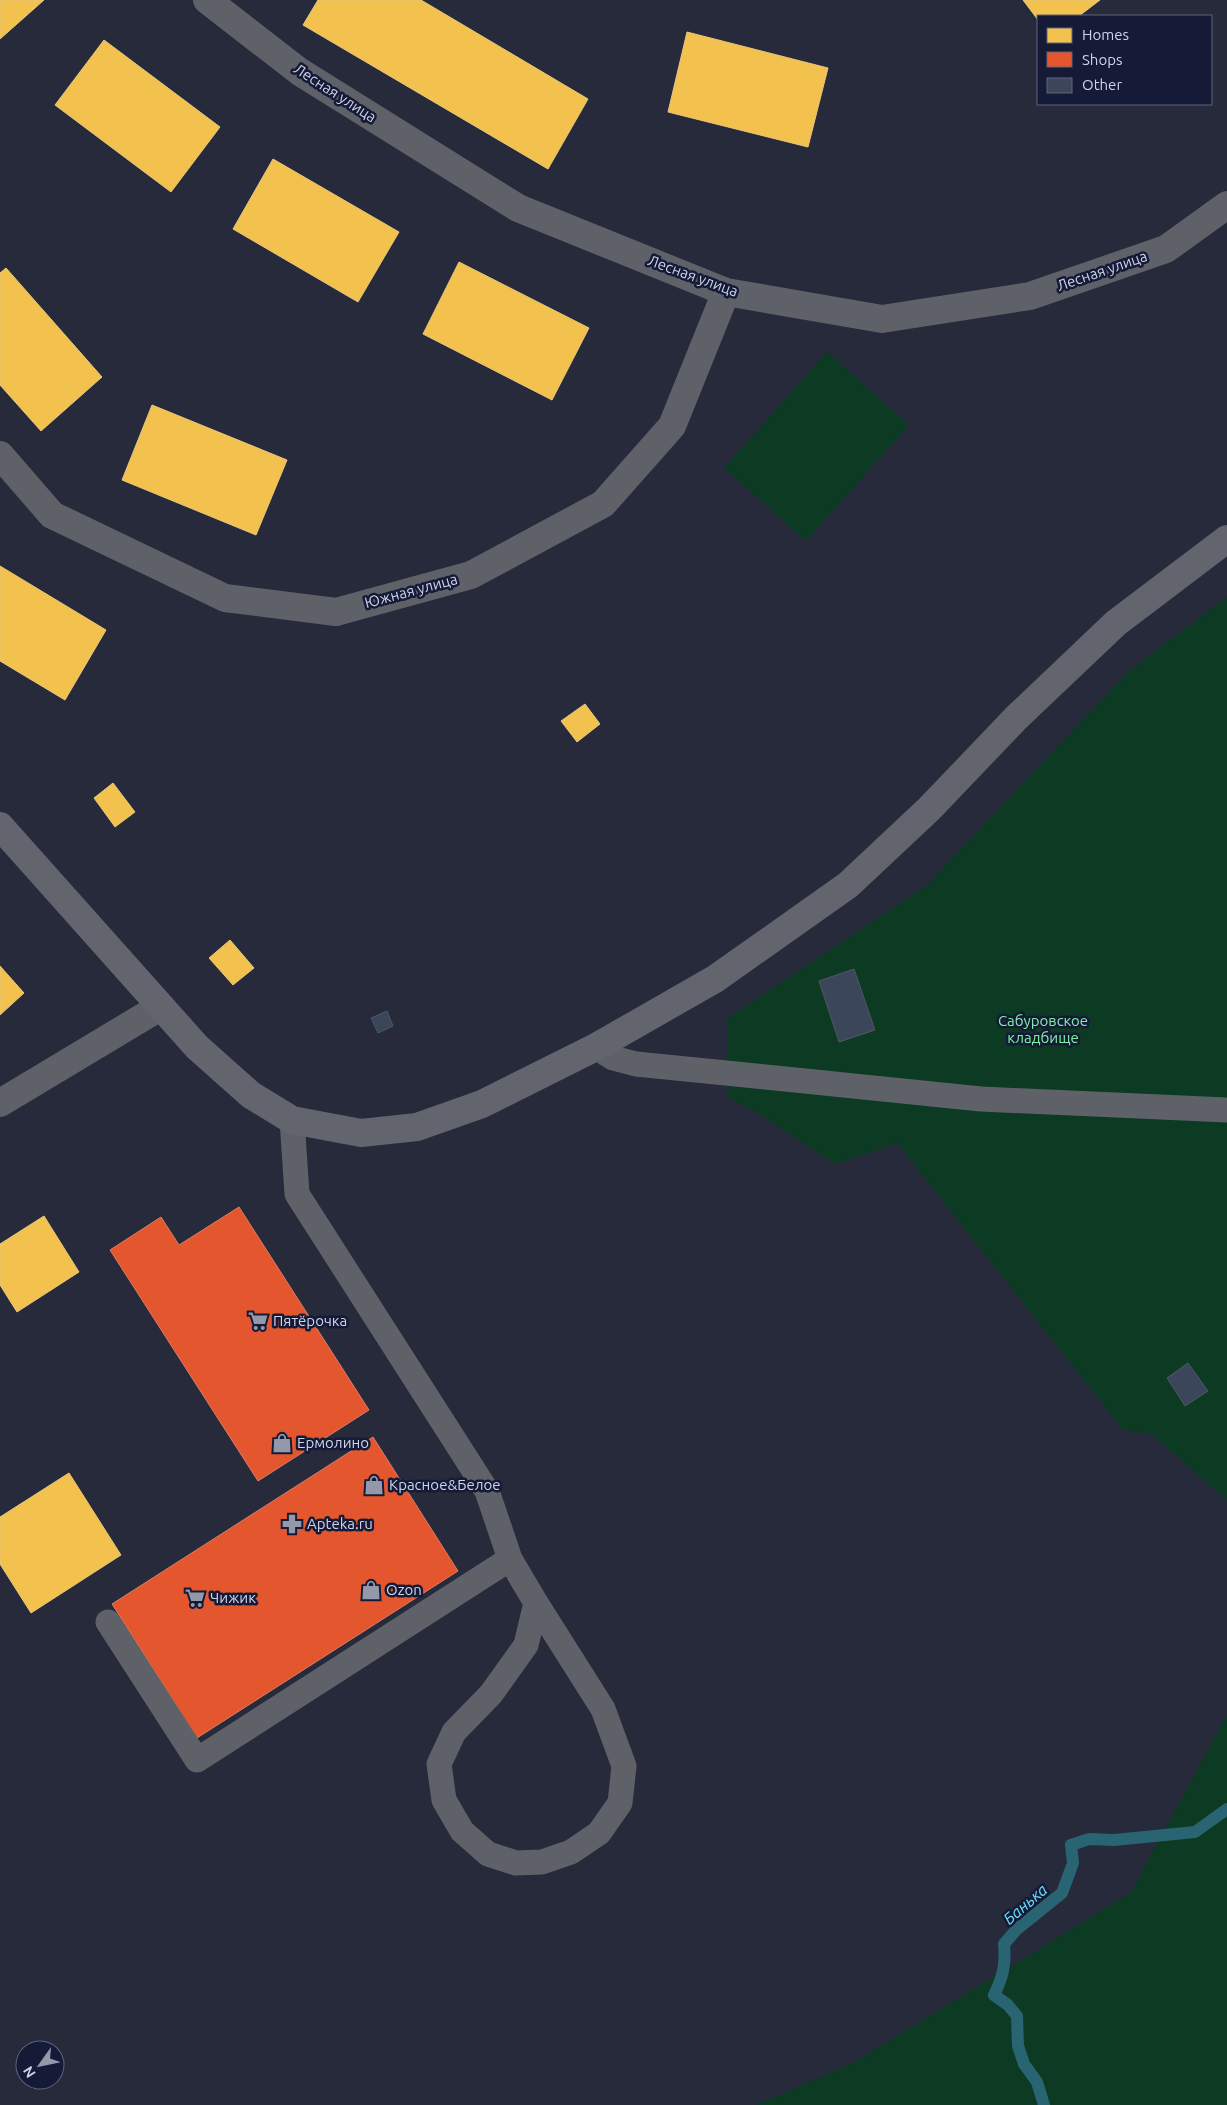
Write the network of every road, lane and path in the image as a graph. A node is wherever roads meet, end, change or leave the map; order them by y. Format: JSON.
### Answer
{"nodes":[{"id":1,"x":207,"y":0,"type":"edge"},
{"id":2,"x":1227,"y":205,"type":"edge"},
{"id":3,"x":726,"y":292,"type":"junction"},
{"id":4,"x":0,"y":455,"type":"edge"},
{"id":5,"x":1227,"y":539,"type":"edge"},
{"id":6,"x":0,"y":826,"type":"edge"},
{"id":7,"x":160,"y":1007,"type":"junction"},
{"id":8,"x":596,"y":1047,"type":"junction"},
{"id":9,"x":0,"y":1103,"type":"edge"},
{"id":10,"x":1227,"y":1110,"type":"edge"},
{"id":11,"x":292,"y":1120,"type":"junction"},
{"id":12,"x":510,"y":1559,"type":"junction"},
{"id":13,"x":536,"y":1603,"type":"junction"},
{"id":14,"x":108,"y":1622,"type":"dead end"}],
"edges":[{"from":1,"to":3,"type":"street","name":"Лесная улица"},
{"from":2,"to":3,"type":"street","name":"Лесная улица"},
{"from":3,"to":4,"type":"street","name":"Южная улица"},
{"from":5,"to":8,"type":"street"},
{"from":6,"to":7,"type":"street"},
{"from":7,"to":9,"type":"street"},
{"from":7,"to":11,"type":"street"},
{"from":8,"to":10,"type":"lane"},
{"from":8,"to":11,"type":"street"},
{"from":11,"to":12,"type":"lane"},
{"from":12,"to":13,"type":"lane"},
{"from":12,"to":14,"type":"lane"},
{"from":13,"to":13,"type":"lane"}]}
